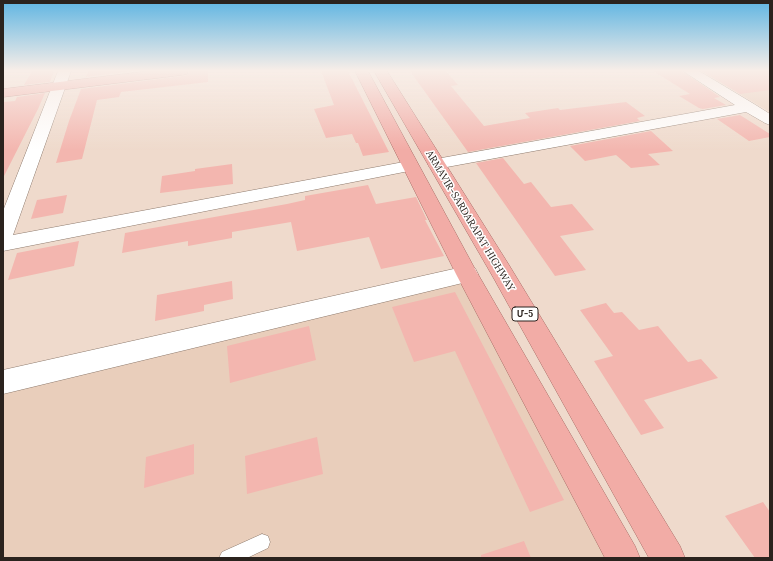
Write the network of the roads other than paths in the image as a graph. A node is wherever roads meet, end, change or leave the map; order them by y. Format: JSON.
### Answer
{"nodes":[{"id":1,"x":54,"y":97,"type":"edge"},
{"id":2,"x":374,"y":97,"type":"edge"},
{"id":3,"x":396,"y":97,"type":"edge"},
{"id":4,"x":733,"y":97,"type":"edge"},
{"id":5,"x":749,"y":107,"type":"junction"},
{"id":6,"x":770,"y":120,"type":"edge"},
{"id":7,"x":436,"y":164,"type":"junction"},
{"id":8,"x":409,"y":166,"type":"junction"},
{"id":9,"x":3,"y":236,"type":"edge"},
{"id":10,"x":3,"y":244,"type":"edge"},
{"id":11,"x":467,"y":274,"type":"junction"},
{"id":12,"x":3,"y":382,"type":"edge"},
{"id":13,"x":262,"y":542,"type":"dead end"},
{"id":14,"x":228,"y":558,"type":"edge"},
{"id":15,"x":623,"y":558,"type":"edge"},
{"id":16,"x":668,"y":558,"type":"edge"}],
"edges":[{"from":1,"to":9,"type":"street"},
{"from":2,"to":8,"type":"highway"},
{"from":3,"to":7,"type":"highway","name":"ARMAVIR-SARDARAPAT HIGHWAY","number":"Մ-5"},
{"from":4,"to":5,"type":"street"},
{"from":5,"to":6,"type":"street"},
{"from":5,"to":7,"type":"street"},
{"from":7,"to":16,"type":"highway","name":"ARMAVIR-SARDARAPAT HIGHWAY","number":"Մ-5"},
{"from":8,"to":10,"type":"street"},
{"from":8,"to":11,"type":"highway"},
{"from":11,"to":12,"type":"street"},
{"from":11,"to":15,"type":"highway"},
{"from":13,"to":14,"type":"lane"}]}
